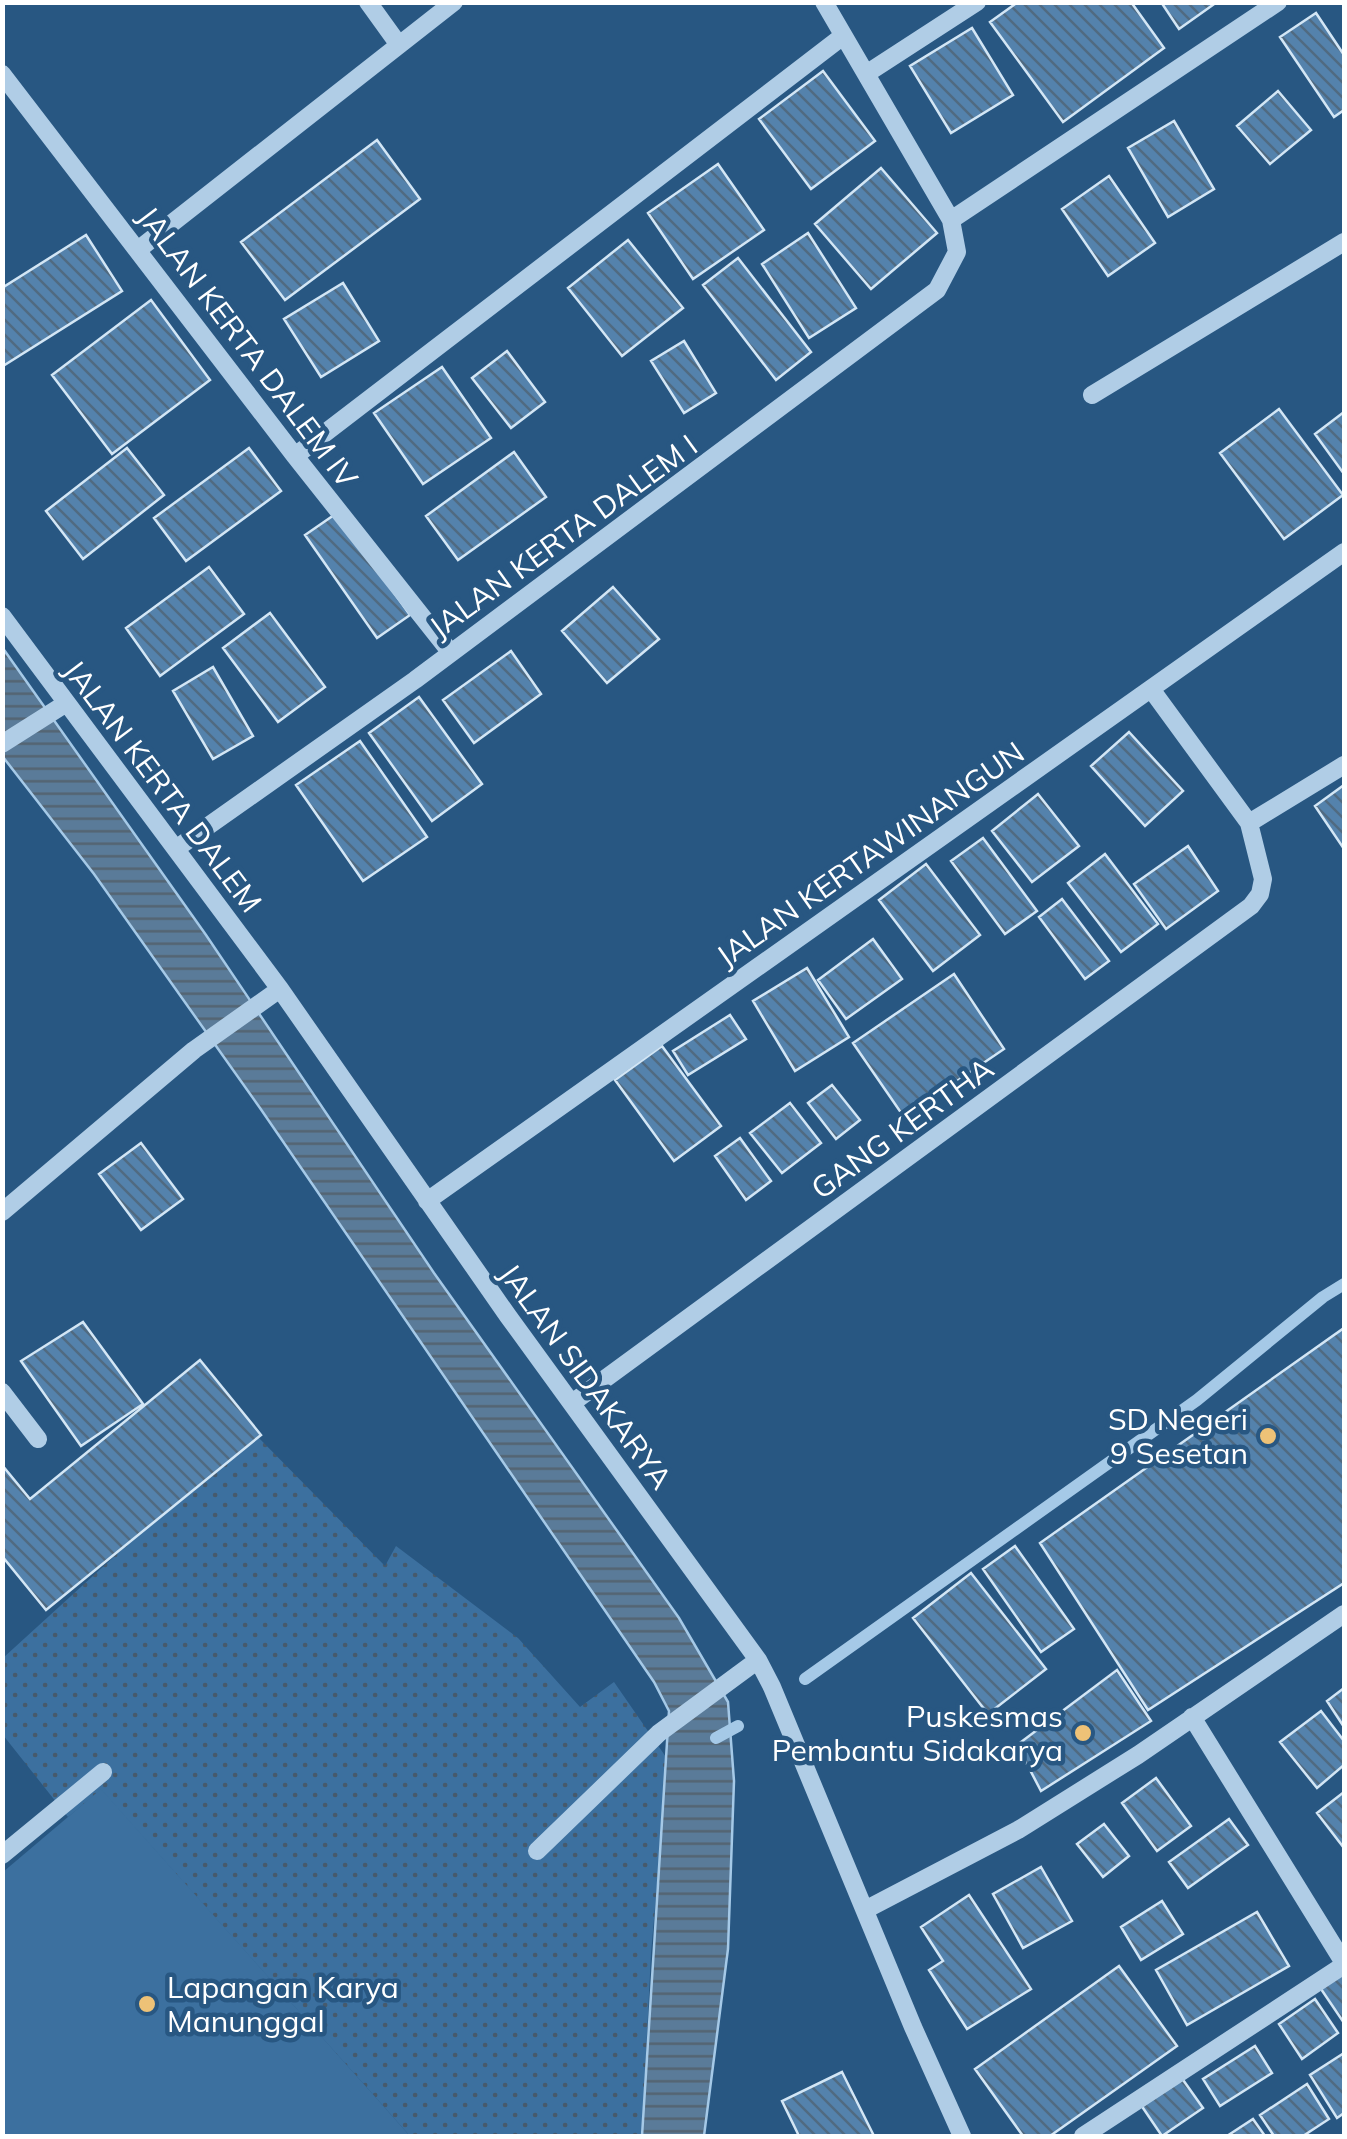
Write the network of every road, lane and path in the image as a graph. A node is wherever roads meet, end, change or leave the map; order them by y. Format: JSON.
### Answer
{"nodes":[{"id":1,"x":368,"y":2,"type":"edge"},
{"id":2,"x":454,"y":2,"type":"edge"},
{"id":3,"x":824,"y":2,"type":"edge"},
{"id":4,"x":977,"y":2,"type":"edge"},
{"id":5,"x":1278,"y":2,"type":"edge"},
{"id":6,"x":843,"y":36,"type":"junction"},
{"id":7,"x":398,"y":45,"type":"junction"},
{"id":8,"x":2,"y":74,"type":"edge"},
{"id":9,"x":866,"y":74,"type":"junction"},
{"id":10,"x":951,"y":220,"type":"junction"},
{"id":11,"x":1344,"y":242,"type":"edge"},
{"id":12,"x":139,"y":250,"type":"junction"},
{"id":13,"x":1092,"y":394,"type":"dead end"},
{"id":14,"x":295,"y":456,"type":"junction"},
{"id":15,"x":1344,"y":552,"type":"edge"},
{"id":16,"x":2,"y":616,"type":"edge"},
{"id":17,"x":451,"y":653,"type":"junction"},
{"id":18,"x":1151,"y":688,"type":"junction"},
{"id":19,"x":59,"y":707,"type":"junction"},
{"id":20,"x":2,"y":744,"type":"edge"},
{"id":21,"x":1344,"y":765,"type":"edge"},
{"id":22,"x":1249,"y":823,"type":"junction"},
{"id":23,"x":177,"y":848,"type":"junction"},
{"id":24,"x":280,"y":989,"type":"junction"},
{"id":25,"x":428,"y":1201,"type":"junction"},
{"id":26,"x":2,"y":1212,"type":"edge"},
{"id":27,"x":2,"y":1392,"type":"edge"},
{"id":28,"x":572,"y":1403,"type":"junction"},
{"id":29,"x":38,"y":1439,"type":"dead end"},
{"id":30,"x":1344,"y":1614,"type":"edge"},
{"id":31,"x":758,"y":1660,"type":"junction"},
{"id":32,"x":1192,"y":1716,"type":"junction"},
{"id":33,"x":104,"y":1772,"type":"dead end"},
{"id":34,"x":537,"y":1851,"type":"dead end"},
{"id":35,"x":2,"y":1855,"type":"edge"},
{"id":36,"x":865,"y":1910,"type":"junction"},
{"id":37,"x":1344,"y":1964,"type":"edge"},
{"id":38,"x":962,"y":2136,"type":"edge"},
{"id":39,"x":1082,"y":2136,"type":"edge"}],
"edges":[{"from":1,"to":7,"type":"street"},
{"from":2,"to":7,"type":"street"},
{"from":3,"to":6,"type":"street"},
{"from":4,"to":9,"type":"street"},
{"from":5,"to":10,"type":"street"},
{"from":6,"to":9,"type":"street"},
{"from":6,"to":14,"type":"street"},
{"from":7,"to":12,"type":"street"},
{"from":8,"to":12,"type":"street","name":"JALAN KERTA DALEM IV"},
{"from":9,"to":10,"type":"street"},
{"from":10,"to":17,"type":"street","name":"JALAN KERTA DALEM I"},
{"from":11,"to":13,"type":"street"},
{"from":12,"to":14,"type":"street","name":"JALAN KERTA DALEM IV"},
{"from":14,"to":17,"type":"street","name":"JALAN KERTA DALEM IV"},
{"from":15,"to":18,"type":"street","name":"JALAN KERTAWINANGUN"},
{"from":16,"to":19,"type":"street","name":"JALAN KERTA DALEM"},
{"from":17,"to":23,"type":"street","name":"JALAN KERTA DALEM I"},
{"from":18,"to":22,"type":"street"},
{"from":18,"to":25,"type":"street","name":"JALAN KERTAWINANGUN"},
{"from":19,"to":20,"type":"street"},
{"from":19,"to":23,"type":"street","name":"JALAN KERTA DALEM"},
{"from":21,"to":22,"type":"street"},
{"from":22,"to":28,"type":"street","name":"GANG KERTHA"},
{"from":23,"to":24,"type":"street","name":"JALAN KERTA DALEM"},
{"from":24,"to":25,"type":"street","name":"JALAN SIDAKARYA"},
{"from":24,"to":26,"type":"street"},
{"from":25,"to":28,"type":"street","name":"JALAN SIDAKARYA"},
{"from":27,"to":29,"type":"street"},
{"from":28,"to":31,"type":"street","name":"JALAN SIDAKARYA"},
{"from":30,"to":32,"type":"street"},
{"from":31,"to":34,"type":"street"},
{"from":31,"to":36,"type":"street","name":"JALAN SIDAKARYA"},
{"from":32,"to":36,"type":"street"},
{"from":32,"to":37,"type":"street"},
{"from":33,"to":35,"type":"street"},
{"from":36,"to":38,"type":"street","name":"JALAN SIDAKARYA"},
{"from":37,"to":39,"type":"street"}]}
